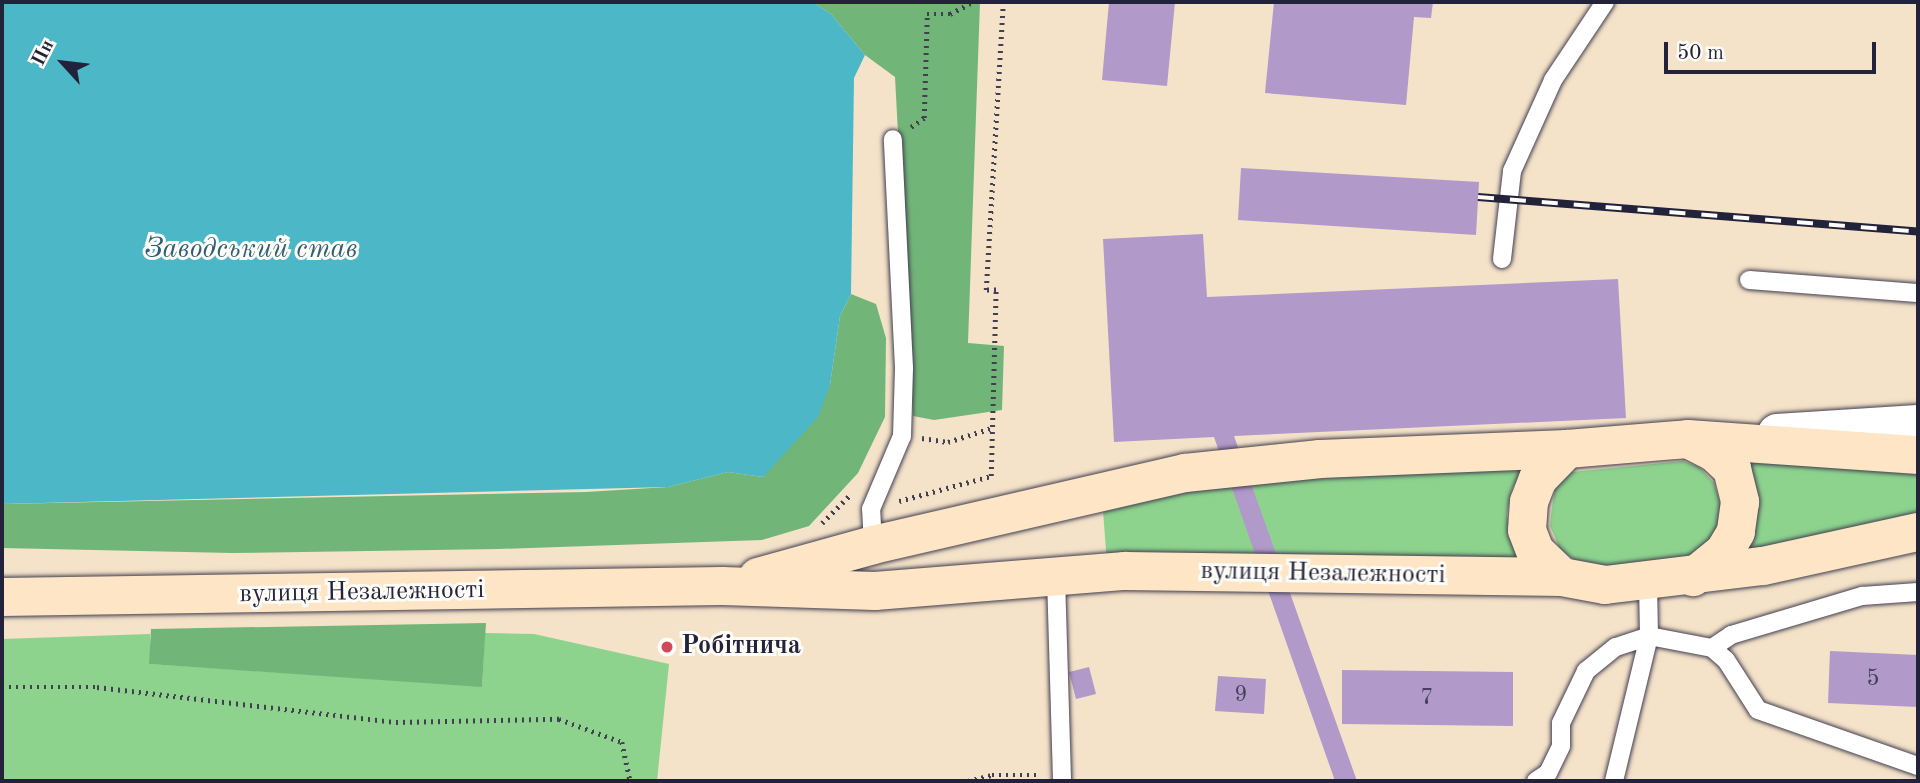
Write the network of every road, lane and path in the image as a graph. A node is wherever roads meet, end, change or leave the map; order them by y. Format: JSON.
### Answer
{"nodes":[{"id":1,"x":973,"y":2,"type":"edge"},
{"id":2,"x":1003,"y":2,"type":"edge"},
{"id":3,"x":1605,"y":2,"type":"edge"},
{"id":4,"x":893,"y":139,"type":"joint"},
{"id":5,"x":1502,"y":259,"type":"dead end"},
{"id":6,"x":1749,"y":280,"type":"dead end"},
{"id":7,"x":1918,"y":293,"type":"edge"},
{"id":8,"x":1918,"y":424,"type":"edge"},
{"id":9,"x":992,"y":428,"type":"junction"},
{"id":10,"x":902,"y":436,"type":"junction"},
{"id":11,"x":1688,"y":439,"type":"junction"},
{"id":12,"x":1567,"y":449,"type":"junction"},
{"id":13,"x":1918,"y":455,"type":"edge"},
{"id":14,"x":857,"y":486,"type":"dead end"},
{"id":15,"x":872,"y":527,"type":"junction"},
{"id":16,"x":811,"y":528,"type":"dead end"},
{"id":17,"x":1918,"y":533,"type":"edge"},
{"id":18,"x":1056,"y":577,"type":"junction"},
{"id":19,"x":1562,"y":577,"type":"junction"},
{"id":20,"x":1693,"y":577,"type":"junction"},
{"id":21,"x":1648,"y":583,"type":"junction"},
{"id":22,"x":722,"y":586,"type":"junction"},
{"id":23,"x":1918,"y":592,"type":"edge"},
{"id":24,"x":2,"y":597,"type":"edge"},
{"id":25,"x":1649,"y":636,"type":"junction"},
{"id":26,"x":1712,"y":648,"type":"junction"},
{"id":27,"x":2,"y":687,"type":"edge"},
{"id":28,"x":1918,"y":766,"type":"edge"},
{"id":29,"x":1062,"y":778,"type":"edge"},
{"id":30,"x":630,"y":781,"type":"edge"},
{"id":31,"x":968,"y":781,"type":"edge"},
{"id":32,"x":1536,"y":781,"type":"edge"},
{"id":33,"x":1614,"y":781,"type":"edge"}],
"edges":[{"from":1,"to":4,"type":"path"},
{"from":2,"to":9,"type":"path"},
{"from":3,"to":5,"type":"lane"},
{"from":4,"to":10,"type":"lane"},
{"from":6,"to":7,"type":"lane"},
{"from":8,"to":11,"type":"street"},
{"from":9,"to":10,"type":"path"},
{"from":9,"to":15,"type":"path"},
{"from":10,"to":15,"type":"lane"},
{"from":11,"to":12,"type":"main road","name":"вулиця Незалежності"},
{"from":11,"to":13,"type":"main road","name":"вулиця Незалежності"},
{"from":11,"to":20,"type":"main road"},
{"from":12,"to":15,"type":"main road","name":"вулиця Незалежності"},
{"from":12,"to":19,"type":"main road"},
{"from":14,"to":16,"type":"path"},
{"from":15,"to":22,"type":"main road","name":"вулиця Незалежності"},
{"from":17,"to":20,"type":"main road","name":"вулиця Незалежності"},
{"from":18,"to":19,"type":"main road","name":"вулиця Незалежності"},
{"from":18,"to":22,"type":"main road","name":"вулиця Незалежності"},
{"from":18,"to":29,"type":"lane"},
{"from":19,"to":21,"type":"main road","name":"вулиця Незалежності"},
{"from":20,"to":21,"type":"main road","name":"вулиця Незалежності"},
{"from":21,"to":25,"type":"lane"},
{"from":22,"to":24,"type":"main road","name":"вулиця Незалежності"},
{"from":23,"to":26,"type":"lane"},
{"from":25,"to":26,"type":"lane"},
{"from":25,"to":32,"type":"lane"},
{"from":25,"to":33,"type":"lane"},
{"from":26,"to":28,"type":"lane"},
{"from":27,"to":30,"type":"path"},
{"from":29,"to":31,"type":"path"}]}
